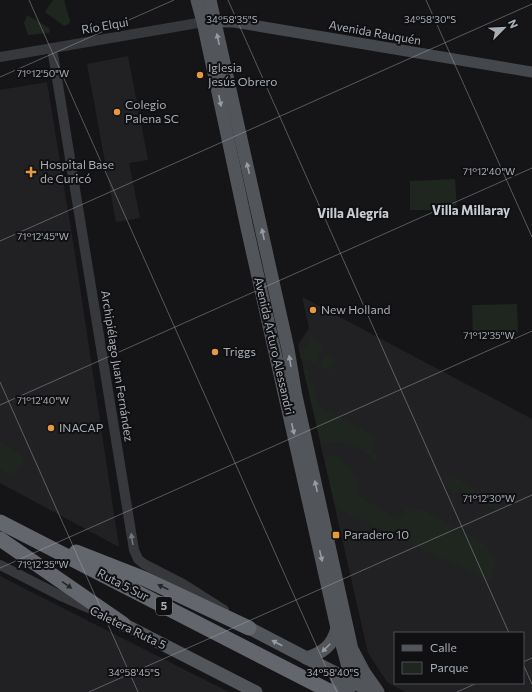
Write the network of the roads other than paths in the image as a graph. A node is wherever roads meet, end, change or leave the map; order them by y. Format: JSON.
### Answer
{"nodes":[{"id":1,"x":196,"y":0,"type":"edge"},
{"id":2,"x":210,"y":0,"type":"edge"},
{"id":3,"x":209,"y":22,"type":"junction"},
{"id":4,"x":52,"y":48,"type":"junction"},
{"id":5,"x":0,"y":57,"type":"edge"},
{"id":6,"x":532,"y":72,"type":"edge"},
{"id":7,"x":0,"y":522,"type":"edge"},
{"id":8,"x":0,"y":533,"type":"edge"},
{"id":9,"x":0,"y":539,"type":"edge"},
{"id":10,"x":0,"y":565,"type":"edge"},
{"id":11,"x":123,"y":624,"type":"junction"},
{"id":12,"x":248,"y":628,"type":"junction"},
{"id":13,"x":337,"y":628,"type":"junction"},
{"id":14,"x":352,"y":649,"type":"junction"},
{"id":15,"x":306,"y":658,"type":"junction"},
{"id":16,"x":334,"y":672,"type":"junction"},
{"id":17,"x":353,"y":688,"type":"edge"},
{"id":18,"x":332,"y":691,"type":"edge"},
{"id":19,"x":256,"y":692,"type":"edge"},
{"id":20,"x":310,"y":692,"type":"edge"},
{"id":21,"x":372,"y":692,"type":"edge"},
{"id":22,"x":378,"y":692,"type":"edge"}],
"edges":[{"from":1,"to":3,"type":"main road","name":"Avenida Arturo Alessandri"},
{"from":2,"to":3,"type":"main road","name":"Avenida Arturo Alessandri"},
{"from":3,"to":4,"type":"street","name":"Río Elqui"},
{"from":3,"to":6,"type":"main road","name":"Avenida Rauquén"},
{"from":3,"to":13,"type":"main road","name":"Avenida Arturo Alessandri","one_way":true},
{"from":14,"to":3,"type":"main road","name":"Avenida Arturo Alessandri","one_way":true},
{"from":4,"to":5,"type":"street","name":"Río Elqui"},
{"from":12,"to":4,"type":"street","name":"Archipiélago Juan Fernández","one_way":true},
{"from":12,"to":7,"type":"highway","one_way":true},
{"from":7,"to":18,"type":"highway","name":"Ruta 5 Sur","number":"5"},
{"from":8,"to":20,"type":"highway","name":"Ruta 5 Sur","number":"5"},
{"from":9,"to":11,"type":"highway","one_way":true},
{"from":10,"to":11,"type":"street","name":"Caletera Ruta 5"},
{"from":11,"to":19,"type":"main road","name":"Caletera Ruta 5"},
{"from":15,"to":12,"type":"main road","one_way":true},
{"from":13,"to":15,"type":"main road","one_way":true},
{"from":13,"to":17,"type":"main road","name":"Avenida Arturo Alessandri"},
{"from":14,"to":17,"type":"main road","name":"Avenida Arturo Alessandri"},
{"from":14,"to":22,"type":"main road"},
{"from":15,"to":16,"type":"main road"},
{"from":16,"to":17,"type":"main road"},
{"from":16,"to":18,"type":"main road"},
{"from":17,"to":21,"type":"main road"}]}
